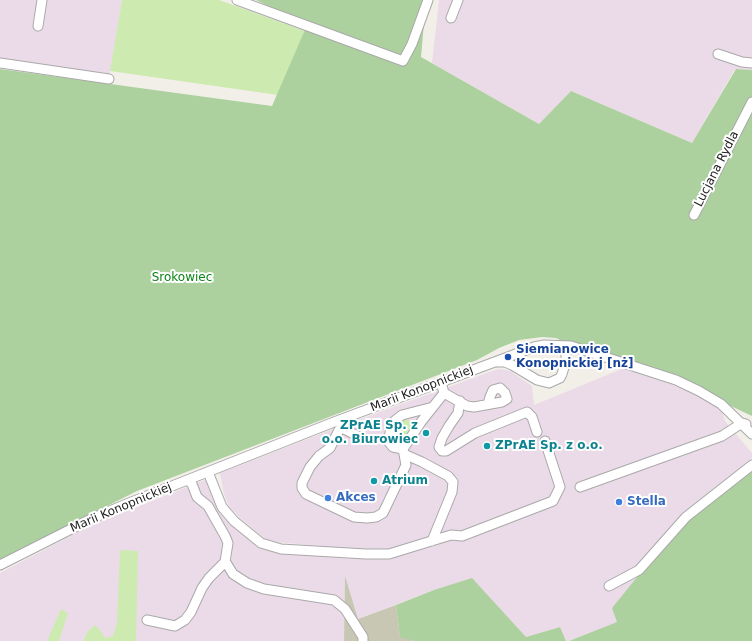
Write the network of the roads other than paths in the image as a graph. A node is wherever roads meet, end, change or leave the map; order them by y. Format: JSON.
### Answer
{"nodes":[{"id":1,"x":42,"y":0,"type":"edge"},
{"id":2,"x":237,"y":0,"type":"edge"},
{"id":3,"x":428,"y":0,"type":"edge"},
{"id":4,"x":458,"y":0,"type":"edge"},
{"id":5,"x":451,"y":18,"type":"dead end"},
{"id":6,"x":38,"y":26,"type":"dead end"},
{"id":7,"x":718,"y":54,"type":"dead end"},
{"id":8,"x":0,"y":63,"type":"edge"},
{"id":9,"x":752,"y":63,"type":"edge"},
{"id":10,"x":109,"y":79,"type":"dead end"},
{"id":11,"x":752,"y":102,"type":"edge"},
{"id":12,"x":694,"y":215,"type":"dead end"},
{"id":13,"x":566,"y":346,"type":"junction"},
{"id":14,"x":495,"y":361,"type":"junction"},
{"id":15,"x":441,"y":382,"type":"junction"},
{"id":16,"x":444,"y":393,"type":"junction"},
{"id":17,"x":460,"y":401,"type":"junction"},
{"id":18,"x":488,"y":404,"type":"dead end"},
{"id":19,"x":433,"y":407,"type":"junction"},
{"id":20,"x":742,"y":423,"type":"junction"},
{"id":21,"x":752,"y":426,"type":"edge"},
{"id":22,"x":537,"y":432,"type":"dead end"},
{"id":23,"x":752,"y":434,"type":"edge"},
{"id":24,"x":358,"y":436,"type":"dead end"},
{"id":25,"x":545,"y":441,"type":"dead end"},
{"id":26,"x":404,"y":452,"type":"junction"},
{"id":27,"x":752,"y":465,"type":"edge"},
{"id":28,"x":208,"y":472,"type":"junction"},
{"id":29,"x":188,"y":480,"type":"junction"},
{"id":30,"x":580,"y":487,"type":"dead end"},
{"id":31,"x":432,"y":541,"type":"junction"},
{"id":32,"x":225,"y":561,"type":"junction"},
{"id":33,"x":0,"y":565,"type":"edge"},
{"id":34,"x":609,"y":586,"type":"dead end"},
{"id":35,"x":147,"y":620,"type":"dead end"},
{"id":36,"x":364,"y":639,"type":"edge"}],
"edges":[{"from":1,"to":6,"type":"street"},
{"from":2,"to":3,"type":"street"},
{"from":4,"to":5,"type":"street"},
{"from":7,"to":9,"type":"street"},
{"from":8,"to":10,"type":"street"},
{"from":11,"to":12,"type":"street","name":"Lucjana Rydla"},
{"from":13,"to":14,"type":"street","name":"Marii Konopnickiej"},
{"from":13,"to":14,"type":"street"},
{"from":13,"to":20,"type":"street","name":"Marii Konopnickiej"},
{"from":14,"to":15,"type":"street","name":"Marii Konopnickiej"},
{"from":15,"to":16,"type":"street"},
{"from":15,"to":28,"type":"street","name":"Marii Konopnickiej"},
{"from":16,"to":17,"type":"street"},
{"from":16,"to":19,"type":"street"},
{"from":17,"to":18,"type":"street"},
{"from":17,"to":22,"type":"street"},
{"from":19,"to":26,"type":"street"},
{"from":19,"to":26,"type":"street"},
{"from":20,"to":21,"type":"street"},
{"from":20,"to":23,"type":"street","name":"Marii Konopnickiej"},
{"from":20,"to":30,"type":"street"},
{"from":24,"to":26,"type":"street"},
{"from":25,"to":31,"type":"street"},
{"from":26,"to":31,"type":"street"},
{"from":27,"to":34,"type":"street"},
{"from":28,"to":29,"type":"street","name":"Marii Konopnickiej"},
{"from":28,"to":31,"type":"street"},
{"from":29,"to":32,"type":"street"},
{"from":29,"to":33,"type":"street","name":"Marii Konopnickiej"},
{"from":32,"to":35,"type":"street"},
{"from":32,"to":36,"type":"street"}]}
